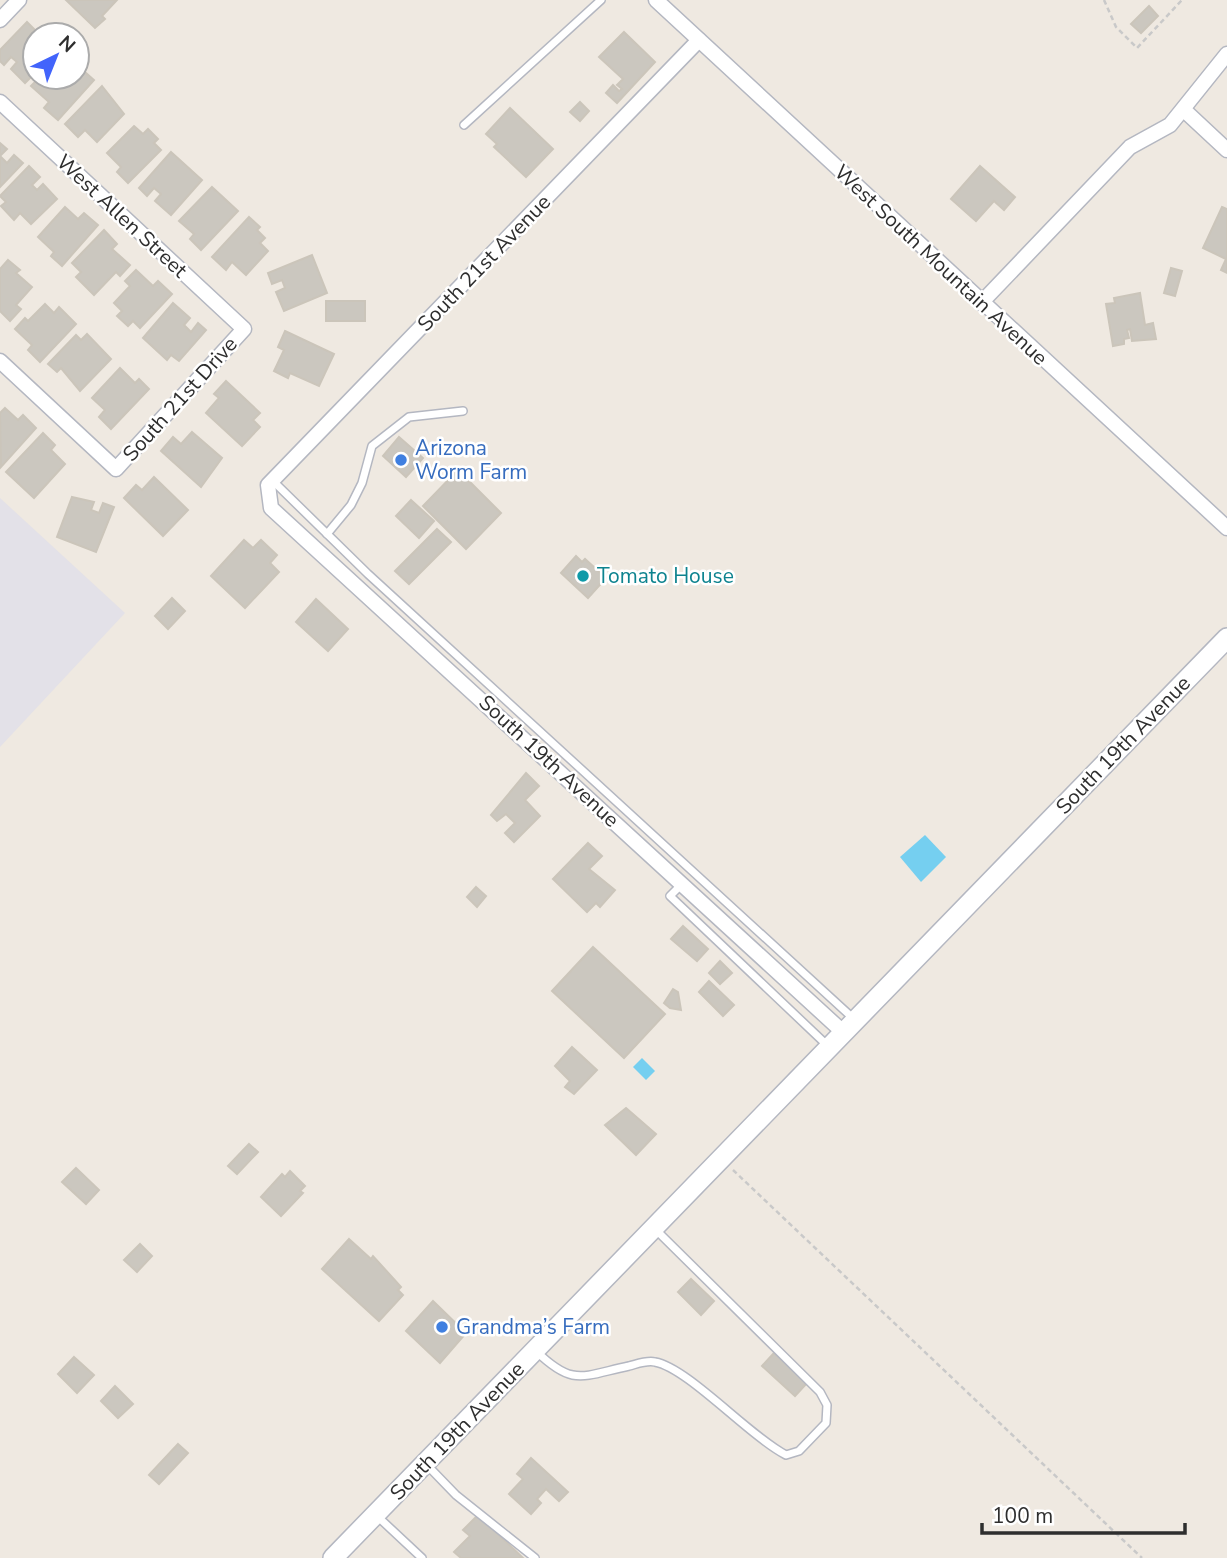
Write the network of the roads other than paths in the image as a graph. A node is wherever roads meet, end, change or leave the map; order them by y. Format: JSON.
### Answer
{"nodes":[{"id":1,"x":19,"y":0,"type":"edge"},
{"id":2,"x":601,"y":0,"type":"edge"},
{"id":3,"x":656,"y":0,"type":"edge"},
{"id":4,"x":0,"y":20,"type":"edge"},
{"id":5,"x":699,"y":40,"type":"junction"},
{"id":6,"x":1227,"y":54,"type":"edge"},
{"id":7,"x":0,"y":102,"type":"edge"},
{"id":8,"x":1184,"y":110,"type":"junction"},
{"id":9,"x":464,"y":125,"type":"dead end"},
{"id":10,"x":1227,"y":150,"type":"edge"},
{"id":11,"x":981,"y":303,"type":"junction"},
{"id":12,"x":244,"y":329,"type":"joint"},
{"id":13,"x":0,"y":361,"type":"edge"},
{"id":14,"x":463,"y":411,"type":"dead end"},
{"id":15,"x":270,"y":483,"type":"junction"},
{"id":16,"x":1227,"y":528,"type":"edge"},
{"id":17,"x":327,"y":534,"type":"junction"},
{"id":18,"x":1227,"y":638,"type":"edge"},
{"id":19,"x":682,"y":883,"type":"junction"},
{"id":20,"x":849,"y":1026,"type":"junction"},
{"id":21,"x":829,"y":1047,"type":"junction"},
{"id":22,"x":653,"y":1228,"type":"junction"},
{"id":23,"x":535,"y":1350,"type":"junction"},
{"id":24,"x":425,"y":1463,"type":"junction"},
{"id":25,"x":376,"y":1514,"type":"junction"},
{"id":26,"x":333,"y":1558,"type":"edge"},
{"id":27,"x":422,"y":1558,"type":"edge"},
{"id":28,"x":536,"y":1558,"type":"edge"}],
"edges":[{"from":1,"to":4,"type":"street"},
{"from":2,"to":9,"type":"lane"},
{"from":3,"to":5,"type":"street","name":"West South Mountain Avenue"},
{"from":5,"to":11,"type":"street","name":"West South Mountain Avenue"},
{"from":5,"to":15,"type":"street","name":"South 21st Avenue"},
{"from":6,"to":8,"type":"street"},
{"from":7,"to":12,"type":"street","name":"West Allen Street"},
{"from":8,"to":10,"type":"street"},
{"from":8,"to":11,"type":"street"},
{"from":11,"to":16,"type":"street","name":"West South Mountain Avenue"},
{"from":12,"to":13,"type":"street","name":"South 21st Drive"},
{"from":14,"to":17,"type":"lane"},
{"from":15,"to":17,"type":"lane"},
{"from":15,"to":19,"type":"street","name":"South 19th Avenue"},
{"from":17,"to":20,"type":"lane"},
{"from":18,"to":20,"type":"main road","name":"South 19th Avenue"},
{"from":19,"to":20,"type":"street","name":"South 19th Avenue"},
{"from":19,"to":21,"type":"lane"},
{"from":20,"to":21,"type":"main road","name":"South 19th Avenue"},
{"from":21,"to":22,"type":"main road","name":"South 19th Avenue"},
{"from":22,"to":23,"type":"main road","name":"South 19th Avenue"},
{"from":22,"to":23,"type":"lane"},
{"from":23,"to":24,"type":"main road","name":"South 19th Avenue"},
{"from":24,"to":25,"type":"main road","name":"South 19th Avenue"},
{"from":24,"to":28,"type":"lane"},
{"from":25,"to":26,"type":"main road","name":"South 19th Avenue"},
{"from":25,"to":27,"type":"lane"}]}
